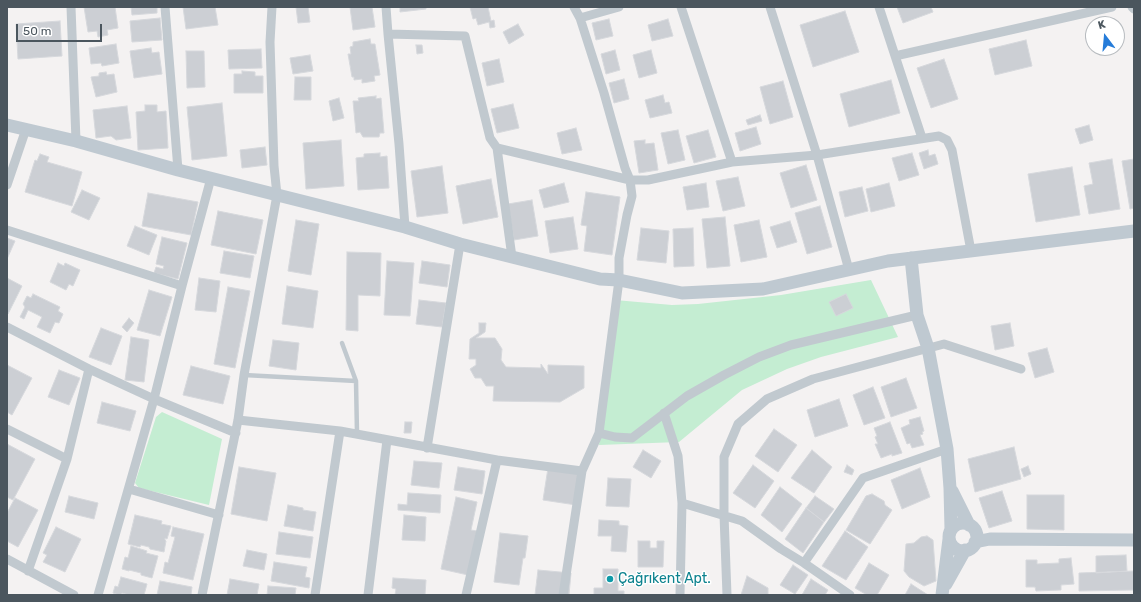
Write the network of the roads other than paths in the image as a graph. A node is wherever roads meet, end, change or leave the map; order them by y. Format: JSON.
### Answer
{"nodes":[{"id":1,"x":71,"y":7,"type":"edge"},
{"id":2,"x":165,"y":7,"type":"edge"},
{"id":3,"x":272,"y":7,"type":"edge"},
{"id":4,"x":386,"y":7,"type":"edge"},
{"id":5,"x":574,"y":7,"type":"edge"},
{"id":6,"x":619,"y":7,"type":"edge"},
{"id":7,"x":681,"y":7,"type":"edge"},
{"id":8,"x":770,"y":7,"type":"edge"},
{"id":9,"x":879,"y":7,"type":"edge"},
{"id":10,"x":1112,"y":7,"type":"edge"},
{"id":11,"x":580,"y":18,"type":"junction"},
{"id":12,"x":388,"y":34,"type":"junction"},
{"id":13,"x":894,"y":56,"type":"junction"},
{"id":14,"x":7,"y":125,"type":"edge"},
{"id":15,"x":26,"y":129,"type":"junction"},
{"id":16,"x":922,"y":138,"type":"junction"},
{"id":17,"x":76,"y":141,"type":"junction"},
{"id":18,"x":497,"y":148,"type":"junction"},
{"id":19,"x":817,"y":154,"type":"junction"},
{"id":20,"x":732,"y":162,"type":"junction"},
{"id":21,"x":178,"y":170,"type":"junction"},
{"id":22,"x":211,"y":178,"type":"junction"},
{"id":23,"x":630,"y":180,"type":"junction"},
{"id":24,"x":7,"y":185,"type":"edge"},
{"id":25,"x":277,"y":195,"type":"junction"},
{"id":26,"x":405,"y":227,"type":"junction"},
{"id":27,"x":7,"y":230,"type":"edge"},
{"id":28,"x":1134,"y":231,"type":"edge"},
{"id":29,"x":460,"y":244,"type":"junction"},
{"id":30,"x":971,"y":251,"type":"junction"},
{"id":31,"x":512,"y":257,"type":"junction"},
{"id":32,"x":911,"y":258,"type":"junction"},
{"id":33,"x":849,"y":270,"type":"junction"},
{"id":34,"x":619,"y":280,"type":"junction"},
{"id":35,"x":182,"y":286,"type":"junction"},
{"id":36,"x":918,"y":315,"type":"junction"},
{"id":37,"x":7,"y":327,"type":"edge"},
{"id":38,"x":342,"y":343,"type":"dead end"},
{"id":39,"x":928,"y":348,"type":"junction"},
{"id":40,"x":89,"y":369,"type":"junction"},
{"id":41,"x":1021,"y":369,"type":"dead end"},
{"id":42,"x":244,"y":375,"type":"junction"},
{"id":43,"x":356,"y":381,"type":"junction"},
{"id":44,"x":154,"y":399,"type":"junction"},
{"id":45,"x":664,"y":413,"type":"junction"},
{"id":46,"x":238,"y":420,"type":"junction"},
{"id":47,"x":7,"y":429,"type":"edge"},
{"id":48,"x":340,"y":431,"type":"junction"},
{"id":49,"x":236,"y":433,"type":"junction"},
{"id":50,"x":599,"y":433,"type":"junction"},
{"id":51,"x":357,"y":434,"type":"junction"},
{"id":52,"x":387,"y":440,"type":"junction"},
{"id":53,"x":427,"y":448,"type":"junction"},
{"id":54,"x":947,"y":449,"type":"junction"},
{"id":55,"x":67,"y":459,"type":"junction"},
{"id":56,"x":497,"y":460,"type":"junction"},
{"id":57,"x":582,"y":471,"type":"junction"},
{"id":58,"x":950,"y":488,"type":"junction"},
{"id":59,"x":129,"y":489,"type":"junction"},
{"id":60,"x":682,"y":503,"type":"junction"},
{"id":61,"x":219,"y":515,"type":"junction"},
{"id":62,"x":724,"y":515,"type":"junction"},
{"id":63,"x":969,"y":525,"type":"junction"},
{"id":64,"x":950,"y":534,"type":"junction"},
{"id":65,"x":1134,"y":540,"type":"edge"},
{"id":66,"x":970,"y":546,"type":"junction"},
{"id":67,"x":7,"y":559,"type":"edge"},
{"id":68,"x":804,"y":563,"type":"junction"},
{"id":69,"x":28,"y":571,"type":"junction"},
{"id":70,"x":62,"y":592,"type":"edge"},
{"id":71,"x":943,"y":592,"type":"edge"},
{"id":72,"x":74,"y":595,"type":"edge"},
{"id":73,"x":98,"y":595,"type":"edge"},
{"id":74,"x":202,"y":595,"type":"edge"},
{"id":75,"x":315,"y":595,"type":"edge"},
{"id":76,"x":368,"y":595,"type":"edge"},
{"id":77,"x":466,"y":595,"type":"edge"},
{"id":78,"x":563,"y":595,"type":"edge"},
{"id":79,"x":680,"y":595,"type":"edge"},
{"id":80,"x":727,"y":595,"type":"edge"},
{"id":81,"x":850,"y":595,"type":"edge"}],
"edges":[{"from":1,"to":17,"type":"street"},
{"from":2,"to":21,"type":"street"},
{"from":3,"to":25,"type":"street"},
{"from":4,"to":12,"type":"street"},
{"from":5,"to":11,"type":"street"},
{"from":6,"to":11,"type":"street"},
{"from":7,"to":20,"type":"street"},
{"from":8,"to":19,"type":"street"},
{"from":9,"to":13,"type":"street"},
{"from":10,"to":13,"type":"street"},
{"from":11,"to":23,"type":"street"},
{"from":12,"to":18,"type":"street"},
{"from":12,"to":26,"type":"street"},
{"from":13,"to":16,"type":"street"},
{"from":14,"to":15,"type":"main road"},
{"from":15,"to":17,"type":"main road"},
{"from":15,"to":24,"type":"street"},
{"from":16,"to":19,"type":"street"},
{"from":16,"to":30,"type":"street"},
{"from":17,"to":21,"type":"main road"},
{"from":18,"to":23,"type":"street"},
{"from":18,"to":31,"type":"street"},
{"from":19,"to":20,"type":"street"},
{"from":19,"to":33,"type":"street"},
{"from":20,"to":23,"type":"street"},
{"from":21,"to":22,"type":"main road"},
{"from":22,"to":25,"type":"main road"},
{"from":22,"to":35,"type":"street"},
{"from":23,"to":34,"type":"street"},
{"from":25,"to":26,"type":"main road"},
{"from":25,"to":42,"type":"street"},
{"from":26,"to":29,"type":"main road"},
{"from":27,"to":35,"type":"street"},
{"from":28,"to":30,"type":"main road"},
{"from":29,"to":31,"type":"main road"},
{"from":29,"to":53,"type":"street"},
{"from":30,"to":32,"type":"main road"},
{"from":31,"to":34,"type":"main road"},
{"from":32,"to":33,"type":"main road"},
{"from":32,"to":36,"type":"main road"},
{"from":33,"to":34,"type":"main road"},
{"from":34,"to":50,"type":"street"},
{"from":35,"to":44,"type":"street"},
{"from":36,"to":39,"type":"main road"},
{"from":36,"to":45,"type":"street"},
{"from":37,"to":40,"type":"street"},
{"from":38,"to":43,"type":"lane"},
{"from":39,"to":41,"type":"street"},
{"from":39,"to":54,"type":"main road"},
{"from":39,"to":62,"type":"street"},
{"from":40,"to":44,"type":"street"},
{"from":40,"to":55,"type":"street"},
{"from":42,"to":43,"type":"lane"},
{"from":42,"to":46,"type":"street"},
{"from":43,"to":51,"type":"lane"},
{"from":44,"to":49,"type":"street"},
{"from":44,"to":59,"type":"street"},
{"from":45,"to":50,"type":"street"},
{"from":45,"to":60,"type":"street"},
{"from":46,"to":48,"type":"street"},
{"from":46,"to":49,"type":"street"},
{"from":47,"to":55,"type":"street"},
{"from":48,"to":51,"type":"street"},
{"from":48,"to":75,"type":"street"},
{"from":49,"to":61,"type":"street"},
{"from":50,"to":57,"type":"street"},
{"from":51,"to":52,"type":"street"},
{"from":52,"to":53,"type":"street"},
{"from":52,"to":76,"type":"street"},
{"from":53,"to":56,"type":"street"},
{"from":54,"to":58,"type":"main road"},
{"from":54,"to":68,"type":"street"},
{"from":55,"to":69,"type":"street"},
{"from":56,"to":57,"type":"street"},
{"from":56,"to":77,"type":"street"},
{"from":57,"to":78,"type":"street"},
{"from":58,"to":63,"type":"main road"},
{"from":58,"to":64,"type":"main road"},
{"from":59,"to":61,"type":"street"},
{"from":59,"to":73,"type":"street"},
{"from":60,"to":62,"type":"street"},
{"from":60,"to":79,"type":"street"},
{"from":61,"to":74,"type":"street"},
{"from":62,"to":68,"type":"street"},
{"from":62,"to":80,"type":"street"},
{"from":63,"to":64,"type":"main road"},
{"from":63,"to":66,"type":"main road"},
{"from":64,"to":66,"type":"main road"},
{"from":64,"to":71,"type":"main road"},
{"from":65,"to":66,"type":"main road"},
{"from":66,"to":71,"type":"main road"},
{"from":67,"to":69,"type":"street"},
{"from":68,"to":81,"type":"street"},
{"from":69,"to":70,"type":"street"},
{"from":70,"to":72,"type":"street"}]}
